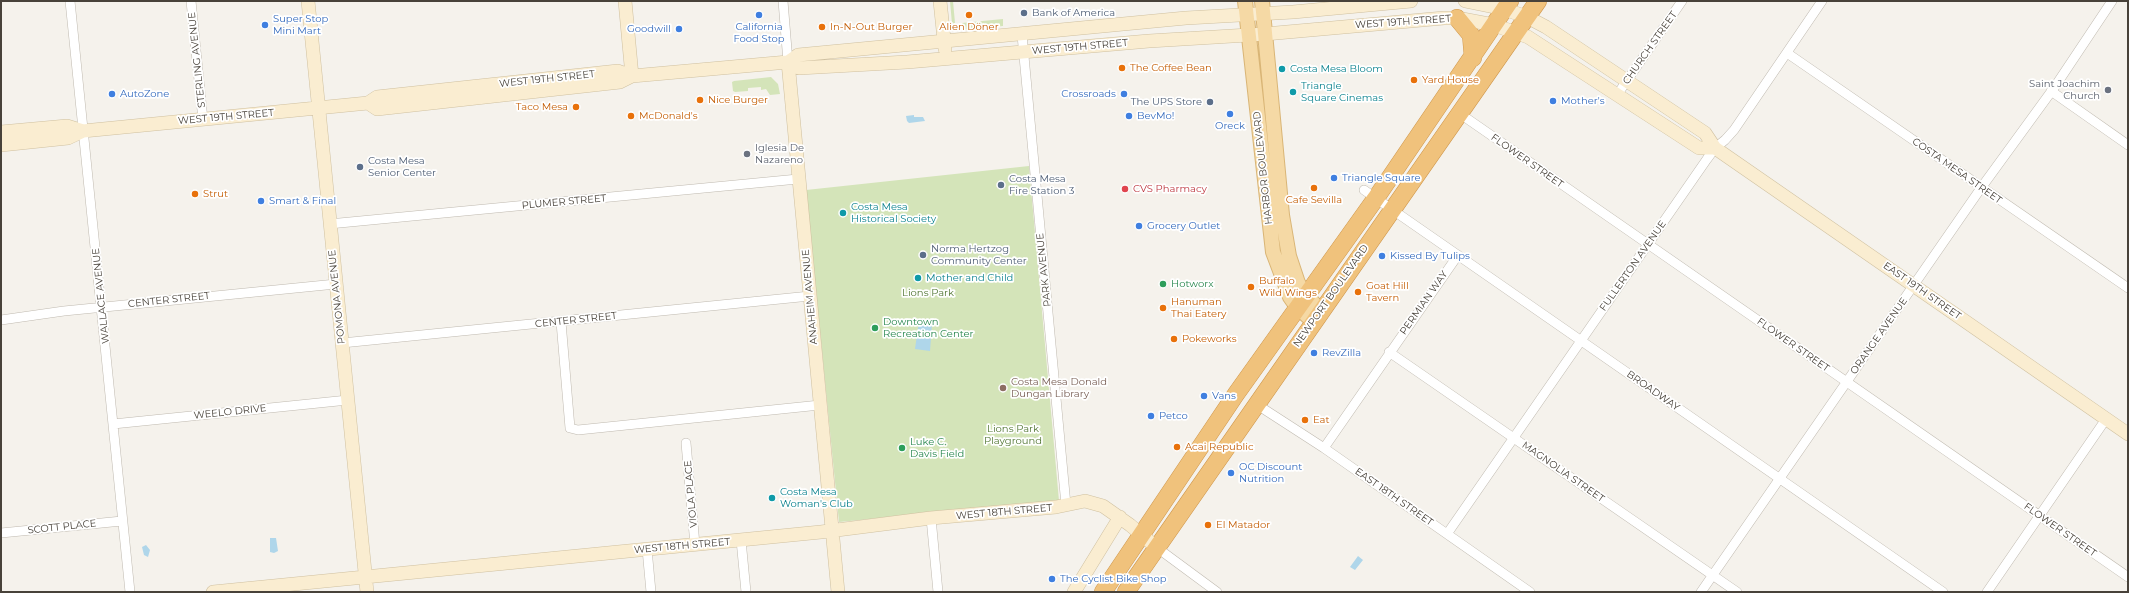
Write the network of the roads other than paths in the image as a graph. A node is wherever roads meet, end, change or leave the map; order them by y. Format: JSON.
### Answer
{"nodes":[{"id":1,"x":70,"y":1,"type":"edge"},
{"id":2,"x":191,"y":1,"type":"edge"},
{"id":3,"x":308,"y":1,"type":"edge"},
{"id":4,"x":625,"y":1,"type":"edge"},
{"id":5,"x":782,"y":1,"type":"edge"},
{"id":6,"x":940,"y":1,"type":"edge"},
{"id":7,"x":1411,"y":1,"type":"edge"},
{"id":8,"x":1466,"y":1,"type":"edge"},
{"id":9,"x":1538,"y":1,"type":"edge"},
{"id":10,"x":1682,"y":1,"type":"edge"},
{"id":11,"x":1822,"y":1,"type":"edge"},
{"id":12,"x":2112,"y":1,"type":"edge"},
{"id":13,"x":1505,"y":4,"type":"edge"},
{"id":14,"x":1246,"y":7,"type":"edge"},
{"id":15,"x":1262,"y":7,"type":"edge"},
{"id":16,"x":1526,"y":17,"type":"junction"},
{"id":17,"x":1457,"y":18,"type":"junction"},
{"id":18,"x":1494,"y":25,"type":"junction"},
{"id":19,"x":1516,"y":32,"type":"junction"},
{"id":20,"x":1265,"y":34,"type":"junction"},
{"id":21,"x":1022,"y":35,"type":"junction"},
{"id":22,"x":1248,"y":35,"type":"junction"},
{"id":23,"x":944,"y":42,"type":"junction"},
{"id":24,"x":1023,"y":52,"type":"junction"},
{"id":25,"x":1787,"y":53,"type":"junction"},
{"id":26,"x":1472,"y":58,"type":"junction"},
{"id":27,"x":946,"y":59,"type":"junction"},
{"id":28,"x":788,"y":62,"type":"junction"},
{"id":29,"x":632,"y":76,"type":"junction"},
{"id":30,"x":1626,"y":81,"type":"junction"},
{"id":31,"x":2051,"y":91,"type":"junction"},
{"id":32,"x":1617,"y":95,"type":"junction"},
{"id":33,"x":319,"y":108,"type":"junction"},
{"id":34,"x":1459,"y":113,"type":"junction"},
{"id":35,"x":203,"y":120,"type":"junction"},
{"id":36,"x":83,"y":131,"type":"junction"},
{"id":37,"x":1,"y":132,"type":"edge"},
{"id":38,"x":1,"y":145,"type":"edge"},
{"id":39,"x":2128,"y":145,"type":"edge"},
{"id":40,"x":1715,"y":148,"type":"junction"},
{"id":41,"x":798,"y":179,"type":"junction"},
{"id":42,"x":1981,"y":188,"type":"junction"},
{"id":43,"x":1370,"y":194,"type":"junction"},
{"id":44,"x":1392,"y":209,"type":"junction"},
{"id":45,"x":329,"y":224,"type":"junction"},
{"id":46,"x":1648,"y":244,"type":"junction"},
{"id":47,"x":1458,"y":255,"type":"junction"},
{"id":48,"x":336,"y":284,"type":"junction"},
{"id":49,"x":1914,"y":285,"type":"junction"},
{"id":50,"x":2128,"y":288,"type":"edge"},
{"id":51,"x":810,"y":296,"type":"junction"},
{"id":52,"x":1301,"y":301,"type":"junction"},
{"id":53,"x":102,"y":307,"type":"junction"},
{"id":54,"x":1317,"y":316,"type":"junction"},
{"id":55,"x":1,"y":320,"type":"edge"},
{"id":56,"x":560,"y":322,"type":"junction"},
{"id":57,"x":1581,"y":342,"type":"junction"},
{"id":58,"x":342,"y":343,"type":"junction"},
{"id":59,"x":1389,"y":352,"type":"junction"},
{"id":60,"x":1847,"y":382,"type":"junction"},
{"id":61,"x":348,"y":400,"type":"junction"},
{"id":62,"x":1256,"y":404,"type":"junction"},
{"id":63,"x":820,"y":405,"type":"junction"},
{"id":64,"x":2106,"y":419,"type":"junction"},
{"id":65,"x":113,"y":424,"type":"junction"},
{"id":66,"x":2128,"y":434,"type":"edge"},
{"id":67,"x":1514,"y":437,"type":"junction"},
{"id":68,"x":686,"y":443,"type":"dead end"},
{"id":69,"x":1324,"y":448,"type":"junction"},
{"id":70,"x":1780,"y":478,"type":"junction"},
{"id":71,"x":1066,"y":505,"type":"junction"},
{"id":72,"x":2040,"y":516,"type":"junction"},
{"id":73,"x":1120,"y":517,"type":"junction"},
{"id":74,"x":931,"y":518,"type":"junction"},
{"id":75,"x":122,"y":521,"type":"junction"},
{"id":76,"x":832,"y":531,"type":"junction"},
{"id":77,"x":1,"y":533,"type":"edge"},
{"id":78,"x":1141,"y":534,"type":"junction"},
{"id":79,"x":1447,"y":534,"type":"junction"},
{"id":80,"x":741,"y":540,"type":"junction"},
{"id":81,"x":695,"y":545,"type":"junction"},
{"id":82,"x":1156,"y":547,"type":"junction"},
{"id":83,"x":647,"y":549,"type":"junction"},
{"id":84,"x":1712,"y":575,"type":"junction"},
{"id":85,"x":365,"y":577,"type":"junction"},
{"id":86,"x":2128,"y":577,"type":"edge"},
{"id":87,"x":130,"y":592,"type":"edge"},
{"id":88,"x":213,"y":592,"type":"edge"},
{"id":89,"x":367,"y":592,"type":"edge"},
{"id":90,"x":651,"y":592,"type":"edge"},
{"id":91,"x":746,"y":592,"type":"edge"},
{"id":92,"x":838,"y":592,"type":"edge"},
{"id":93,"x":938,"y":592,"type":"edge"},
{"id":94,"x":1074,"y":592,"type":"edge"},
{"id":95,"x":1103,"y":592,"type":"edge"},
{"id":96,"x":1126,"y":592,"type":"edge"},
{"id":97,"x":1217,"y":592,"type":"edge"},
{"id":98,"x":1530,"y":592,"type":"edge"},
{"id":99,"x":1701,"y":592,"type":"edge"},
{"id":100,"x":1737,"y":592,"type":"edge"},
{"id":101,"x":1942,"y":592,"type":"edge"},
{"id":102,"x":1987,"y":592,"type":"edge"}],
"edges":[{"from":1,"to":36,"type":"street","name":"WALLACE AVENUE"},
{"from":2,"to":35,"type":"street","name":"STERLING AVENUE"},
{"from":3,"to":33,"type":"street","name":"POMONA AVENUE"},
{"from":4,"to":29,"type":"street"},
{"from":5,"to":28,"type":"street","name":"ANAHEIM AVENUE"},
{"from":6,"to":23,"type":"street"},
{"from":7,"to":15,"type":"street","name":"WEST 19TH STREET"},
{"from":8,"to":13,"type":"street"},
{"from":9,"to":16,"type":"highway","name":"NEWPORT BOULEVARD"},
{"from":10,"to":30,"type":"street","name":"CHURCH STREET"},
{"from":11,"to":25,"type":"street","name":"FULLERTON AVENUE"},
{"from":12,"to":31,"type":"street","name":"ORANGE AVENUE"},
{"from":13,"to":16,"type":"street"},
{"from":13,"to":18,"type":"highway","name":"NEWPORT BOULEVARD"},
{"from":14,"to":15,"type":"street","name":"WEST 19TH STREET"},
{"from":14,"to":21,"type":"street","name":"WEST 19TH STREET"},
{"from":14,"to":22,"type":"main road","name":"HARBOR BOULEVARD"},
{"from":15,"to":20,"type":"main road","name":"HARBOR BOULEVARD"},
{"from":16,"to":19,"type":"highway","name":"NEWPORT BOULEVARD"},
{"from":16,"to":30,"type":"street"},
{"from":17,"to":18,"type":"street","name":"WEST 19TH STREET"},
{"from":17,"to":20,"type":"street","name":"WEST 19TH STREET"},
{"from":17,"to":26,"type":"highway"},
{"from":18,"to":19,"type":"street","name":"WEST 19TH STREET"},
{"from":18,"to":26,"type":"highway","name":"NEWPORT BOULEVARD"},
{"from":19,"to":32,"type":"street","name":"WEST 19TH STREET"},
{"from":19,"to":34,"type":"highway","name":"NEWPORT BOULEVARD"},
{"from":20,"to":22,"type":"street","name":"WEST 19TH STREET"},
{"from":20,"to":52,"type":"main road","name":"HARBOR BOULEVARD"},
{"from":21,"to":23,"type":"street","name":"WEST 19TH STREET"},
{"from":21,"to":24,"type":"street","name":"PARK AVENUE"},
{"from":22,"to":24,"type":"street","name":"WEST 19TH STREET"},
{"from":22,"to":52,"type":"main road","name":"HARBOR BOULEVARD"},
{"from":23,"to":27,"type":"street"},
{"from":23,"to":28,"type":"street","name":"WEST 19TH STREET"},
{"from":24,"to":27,"type":"street","name":"WEST 19TH STREET"},
{"from":24,"to":71,"type":"street","name":"PARK AVENUE"},
{"from":25,"to":40,"type":"street","name":"FULLERTON AVENUE"},
{"from":25,"to":42,"type":"street","name":"COSTA MESA STREET"},
{"from":26,"to":43,"type":"highway","name":"NEWPORT BOULEVARD"},
{"from":27,"to":28,"type":"street","name":"WEST 19TH STREET"},
{"from":28,"to":29,"type":"street","name":"WEST 19TH STREET"},
{"from":28,"to":41,"type":"street","name":"ANAHEIM AVENUE"},
{"from":29,"to":33,"type":"street","name":"WEST 19TH STREET"},
{"from":30,"to":32,"type":"street","name":"CHURCH STREET"},
{"from":30,"to":40,"type":"street"},
{"from":31,"to":39,"type":"street"},
{"from":31,"to":42,"type":"street","name":"ORANGE AVENUE"},
{"from":32,"to":40,"type":"street","name":"WEST 19TH STREET"},
{"from":33,"to":35,"type":"street","name":"WEST 19TH STREET"},
{"from":33,"to":45,"type":"street","name":"POMONA AVENUE"},
{"from":34,"to":44,"type":"highway","name":"NEWPORT BOULEVARD"},
{"from":34,"to":46,"type":"street","name":"FLOWER STREET"},
{"from":35,"to":36,"type":"street","name":"WEST 19TH STREET"},
{"from":36,"to":37,"type":"street","name":"WEST 19TH STREET"},
{"from":36,"to":38,"type":"street","name":"WEST 19TH STREET"},
{"from":36,"to":53,"type":"street","name":"WALLACE AVENUE"},
{"from":40,"to":46,"type":"street","name":"FULLERTON AVENUE"},
{"from":40,"to":49,"type":"street","name":"EAST 19TH STREET"},
{"from":41,"to":45,"type":"street","name":"PLUMER STREET"},
{"from":41,"to":51,"type":"street","name":"ANAHEIM AVENUE"},
{"from":42,"to":49,"type":"street","name":"ORANGE AVENUE"},
{"from":42,"to":50,"type":"street","name":"COSTA MESA STREET"},
{"from":43,"to":44,"type":"street","name":"BROADWAY"},
{"from":43,"to":52,"type":"highway","name":"NEWPORT BOULEVARD"},
{"from":44,"to":47,"type":"street","name":"BROADWAY"},
{"from":44,"to":54,"type":"highway","name":"NEWPORT BOULEVARD"},
{"from":45,"to":48,"type":"street","name":"POMONA AVENUE"},
{"from":46,"to":57,"type":"street","name":"FULLERTON AVENUE"},
{"from":46,"to":60,"type":"street","name":"FLOWER STREET"},
{"from":47,"to":57,"type":"street","name":"BROADWAY"},
{"from":47,"to":59,"type":"street","name":"PERMIAN WAY"},
{"from":48,"to":53,"type":"street","name":"CENTER STREET"},
{"from":48,"to":58,"type":"street","name":"POMONA AVENUE"},
{"from":49,"to":60,"type":"street","name":"ORANGE AVENUE"},
{"from":49,"to":64,"type":"street","name":"EAST 19TH STREET"},
{"from":51,"to":56,"type":"street","name":"CENTER STREET"},
{"from":51,"to":63,"type":"street","name":"ANAHEIM AVENUE"},
{"from":52,"to":54,"type":"main road","name":"HARBOR BOULEVARD"},
{"from":52,"to":78,"type":"highway","name":"NEWPORT BOULEVARD"},
{"from":53,"to":55,"type":"street","name":"CENTER STREET"},
{"from":53,"to":65,"type":"street","name":"WALLACE AVENUE"},
{"from":54,"to":62,"type":"highway","name":"NEWPORT BOULEVARD"},
{"from":56,"to":58,"type":"street","name":"CENTER STREET"},
{"from":56,"to":63,"type":"street"},
{"from":57,"to":67,"type":"street","name":"FULLERTON AVENUE"},
{"from":57,"to":70,"type":"street","name":"BROADWAY"},
{"from":58,"to":61,"type":"street","name":"POMONA AVENUE"},
{"from":59,"to":67,"type":"street","name":"MAGNOLIA STREET"},
{"from":59,"to":69,"type":"street","name":"PERMIAN WAY"},
{"from":60,"to":70,"type":"street","name":"ORANGE AVENUE"},
{"from":60,"to":72,"type":"street","name":"FLOWER STREET"},
{"from":61,"to":65,"type":"street","name":"WEELO DRIVE"},
{"from":61,"to":85,"type":"street","name":"POMONA AVENUE"},
{"from":62,"to":69,"type":"street","name":"EAST 18TH STREET"},
{"from":62,"to":82,"type":"highway","name":"NEWPORT BOULEVARD"},
{"from":63,"to":76,"type":"street","name":"ANAHEIM AVENUE"},
{"from":64,"to":66,"type":"street","name":"EAST 19TH STREET"},
{"from":64,"to":72,"type":"street"},
{"from":65,"to":75,"type":"street","name":"WALLACE AVENUE"},
{"from":67,"to":79,"type":"street","name":"FULLERTON AVENUE"},
{"from":67,"to":84,"type":"street","name":"MAGNOLIA STREET"},
{"from":68,"to":81,"type":"street","name":"VIOLA PLACE"},
{"from":69,"to":79,"type":"street","name":"EAST 18TH STREET"},
{"from":70,"to":84,"type":"street","name":"ORANGE AVENUE"},
{"from":70,"to":101,"type":"street","name":"BROADWAY"},
{"from":71,"to":73,"type":"street","name":"WEST 18TH STREET"},
{"from":71,"to":74,"type":"street","name":"WEST 18TH STREET"},
{"from":72,"to":86,"type":"street","name":"FLOWER STREET"},
{"from":72,"to":102,"type":"street"},
{"from":73,"to":78,"type":"street","name":"WEST 18TH STREET"},
{"from":73,"to":94,"type":"street"},
{"from":74,"to":76,"type":"street","name":"WEST 18TH STREET"},
{"from":74,"to":93,"type":"street"},
{"from":75,"to":77,"type":"street","name":"SCOTT PLACE"},
{"from":75,"to":87,"type":"street","name":"WALLACE AVENUE"},
{"from":76,"to":80,"type":"street","name":"WEST 18TH STREET"},
{"from":76,"to":92,"type":"street","name":"ANAHEIM AVENUE"},
{"from":78,"to":82,"type":"street","name":"WEST 18TH STREET"},
{"from":78,"to":95,"type":"highway","name":"NEWPORT BOULEVARD"},
{"from":79,"to":98,"type":"street","name":"EAST 18TH STREET"},
{"from":80,"to":81,"type":"street","name":"WEST 18TH STREET"},
{"from":80,"to":91,"type":"street"},
{"from":81,"to":83,"type":"street","name":"WEST 18TH STREET"},
{"from":82,"to":96,"type":"highway","name":"NEWPORT BOULEVARD"},
{"from":82,"to":97,"type":"street"},
{"from":83,"to":85,"type":"street","name":"WEST 18TH STREET"},
{"from":83,"to":90,"type":"street"},
{"from":84,"to":99,"type":"street","name":"ORANGE AVENUE"},
{"from":84,"to":100,"type":"street","name":"MAGNOLIA STREET"},
{"from":85,"to":88,"type":"street","name":"WEST 18TH STREET"},
{"from":85,"to":89,"type":"street","name":"POMONA AVENUE"}]}
